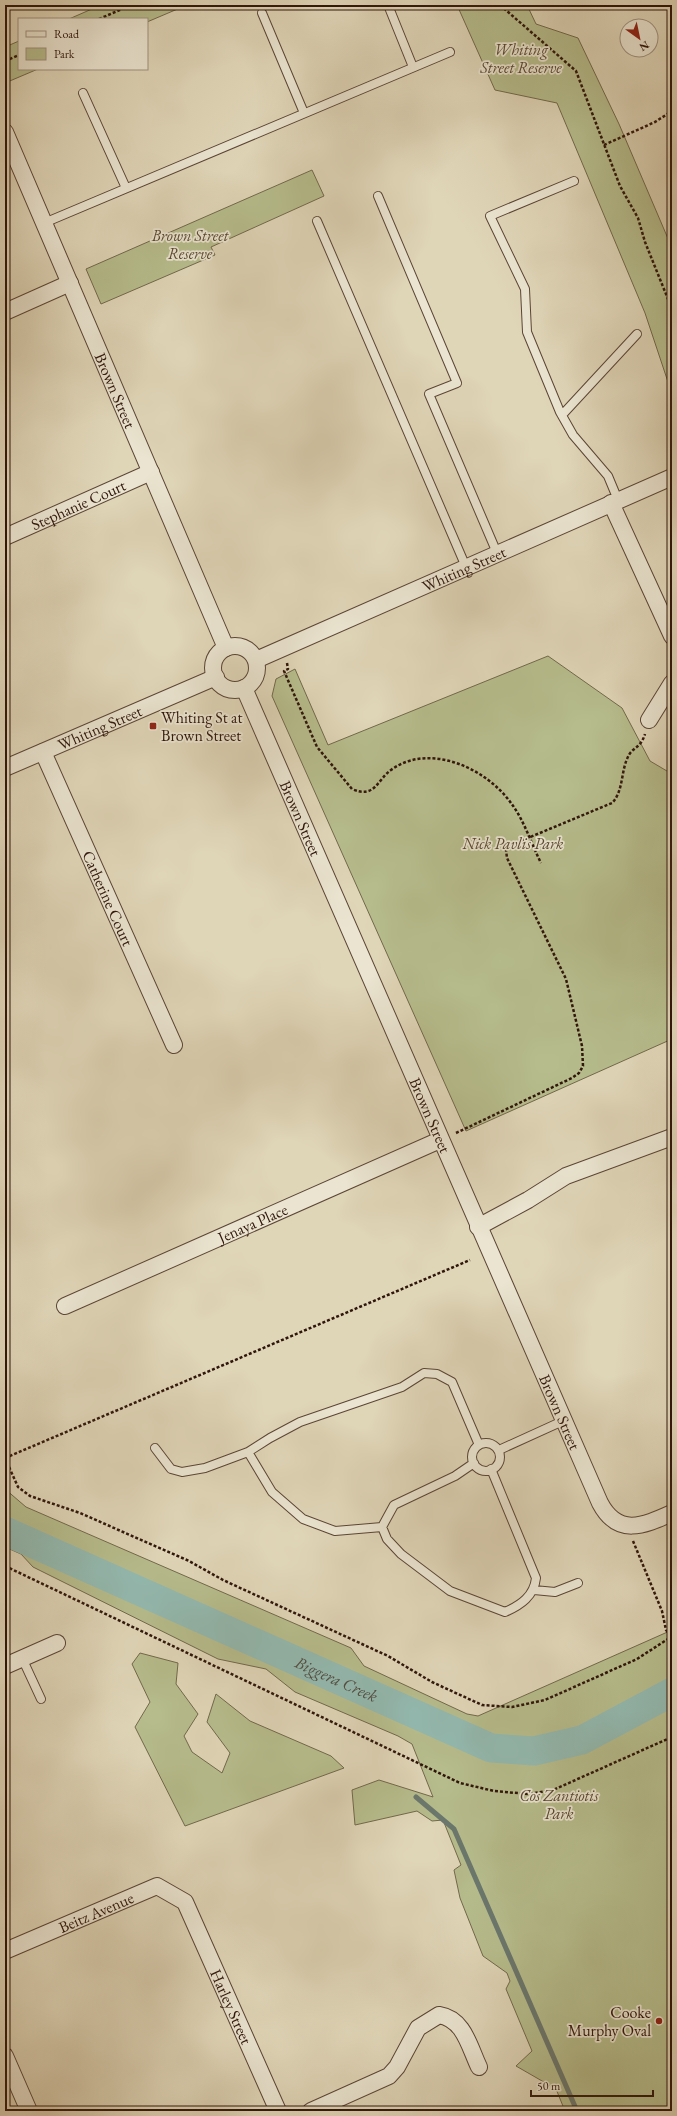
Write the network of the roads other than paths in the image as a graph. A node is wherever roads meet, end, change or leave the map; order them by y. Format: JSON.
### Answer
{"nodes":[{"id":1,"x":388,"y":5,"type":"edge"},
{"id":2,"x":262,"y":13,"type":"dead end"},
{"id":3,"x":450,"y":52,"type":"dead end"},
{"id":4,"x":413,"y":67,"type":"junction"},
{"id":5,"x":83,"y":93,"type":"dead end"},
{"id":6,"x":304,"y":113,"type":"junction"},
{"id":7,"x":5,"y":132,"type":"edge"},
{"id":8,"x":574,"y":181,"type":"dead end"},
{"id":9,"x":126,"y":188,"type":"junction"},
{"id":10,"x":378,"y":196,"type":"dead end"},
{"id":11,"x":318,"y":221,"type":"dead end"},
{"id":12,"x":44,"y":223,"type":"junction"},
{"id":13,"x":70,"y":283,"type":"junction"},
{"id":14,"x":5,"y":312,"type":"edge"},
{"id":15,"x":637,"y":334,"type":"dead end"},
{"id":16,"x":562,"y":415,"type":"junction"},
{"id":17,"x":151,"y":472,"type":"junction"},
{"id":18,"x":672,"y":476,"type":"edge"},
{"id":19,"x":615,"y":501,"type":"junction"},
{"id":20,"x":5,"y":537,"type":"edge"},
{"id":21,"x":497,"y":553,"type":"junction"},
{"id":22,"x":466,"y":567,"type":"junction"},
{"id":23,"x":672,"y":636,"type":"edge"},
{"id":24,"x":226,"y":648,"type":"junction"},
{"id":25,"x":256,"y":660,"type":"junction"},
{"id":26,"x":216,"y":677,"type":"junction"},
{"id":27,"x":672,"y":683,"type":"edge"},
{"id":28,"x":244,"y":688,"type":"junction"},
{"id":29,"x":649,"y":720,"type":"road end"},
{"id":30,"x":43,"y":752,"type":"junction"},
{"id":31,"x":5,"y":768,"type":"edge"},
{"id":32,"x":174,"y":1045,"type":"dead end"},
{"id":33,"x":672,"y":1137,"type":"edge"},
{"id":34,"x":440,"y":1140,"type":"junction"},
{"id":35,"x":478,"y":1227,"type":"junction"},
{"id":36,"x":65,"y":1306,"type":"dead end"},
{"id":37,"x":565,"y":1420,"type":"junction"},
{"id":38,"x":479,"y":1444,"type":"junction"},
{"id":39,"x":155,"y":1448,"type":"dead end"},
{"id":40,"x":499,"y":1450,"type":"junction"},
{"id":41,"x":248,"y":1452,"type":"junction"},
{"id":42,"x":474,"y":1463,"type":"junction"},
{"id":43,"x":491,"y":1469,"type":"junction"},
{"id":44,"x":672,"y":1513,"type":"edge"},
{"id":45,"x":382,"y":1527,"type":"junction"},
{"id":46,"x":578,"y":1583,"type":"dead end"},
{"id":47,"x":534,"y":1590,"type":"junction"},
{"id":48,"x":57,"y":1643,"type":"dead end"},
{"id":49,"x":22,"y":1658,"type":"junction"},
{"id":50,"x":5,"y":1666,"type":"edge"},
{"id":51,"x":41,"y":1699,"type":"dead end"},
{"id":52,"x":185,"y":1902,"type":"joint"},
{"id":53,"x":5,"y":1951,"type":"edge"},
{"id":54,"x":5,"y":2056,"type":"edge"},
{"id":55,"x":479,"y":2068,"type":"dead end"},
{"id":56,"x":29,"y":2111,"type":"edge"},
{"id":57,"x":278,"y":2111,"type":"edge"},
{"id":58,"x":311,"y":2111,"type":"edge"}],
"edges":[{"from":1,"to":4,"type":"lane"},
{"from":2,"to":6,"type":"lane"},
{"from":3,"to":4,"type":"lane"},
{"from":4,"to":6,"type":"lane"},
{"from":5,"to":9,"type":"lane"},
{"from":6,"to":9,"type":"lane"},
{"from":7,"to":12,"type":"street","name":"Brown Street"},
{"from":8,"to":16,"type":"lane"},
{"from":9,"to":12,"type":"lane"},
{"from":10,"to":21,"type":"lane"},
{"from":11,"to":22,"type":"lane"},
{"from":12,"to":13,"type":"street","name":"Brown Street"},
{"from":13,"to":14,"type":"street"},
{"from":13,"to":17,"type":"street","name":"Brown Street"},
{"from":15,"to":16,"type":"lane"},
{"from":16,"to":19,"type":"lane"},
{"from":17,"to":20,"type":"street","name":"Stephanie Court"},
{"from":17,"to":24,"type":"street","name":"Brown Street"},
{"from":18,"to":19,"type":"street","name":"Whiting Street"},
{"from":19,"to":21,"type":"street","name":"Whiting Street"},
{"from":19,"to":23,"type":"street"},
{"from":21,"to":22,"type":"street","name":"Whiting Street"},
{"from":22,"to":25,"type":"street","name":"Whiting Street"},
{"from":24,"to":25,"type":"street"},
{"from":24,"to":26,"type":"street"},
{"from":25,"to":28,"type":"street"},
{"from":26,"to":28,"type":"street"},
{"from":26,"to":30,"type":"street","name":"Whiting Street"},
{"from":27,"to":29,"type":"street"},
{"from":28,"to":34,"type":"street","name":"Brown Street"},
{"from":30,"to":31,"type":"street","name":"Whiting Street"},
{"from":30,"to":32,"type":"street","name":"Catherine Court"},
{"from":33,"to":35,"type":"street"},
{"from":34,"to":35,"type":"street","name":"Brown Street"},
{"from":34,"to":36,"type":"street","name":"Jenaya Place"},
{"from":35,"to":37,"type":"street","name":"Brown Street"},
{"from":37,"to":40,"type":"lane"},
{"from":37,"to":44,"type":"street","name":"Brown Street"},
{"from":38,"to":40,"type":"lane"},
{"from":38,"to":41,"type":"lane"},
{"from":38,"to":42,"type":"lane"},
{"from":39,"to":41,"type":"lane"},
{"from":40,"to":43,"type":"lane"},
{"from":41,"to":45,"type":"lane"},
{"from":42,"to":43,"type":"lane"},
{"from":42,"to":45,"type":"lane"},
{"from":43,"to":47,"type":"lane"},
{"from":45,"to":47,"type":"lane"},
{"from":46,"to":47,"type":"lane"},
{"from":48,"to":49,"type":"street"},
{"from":49,"to":50,"type":"street"},
{"from":49,"to":51,"type":"lane"},
{"from":52,"to":53,"type":"street","name":"Beitz Avenue"},
{"from":52,"to":57,"type":"street","name":"Harley Street"},
{"from":54,"to":56,"type":"street"},
{"from":55,"to":58,"type":"street"}]}
